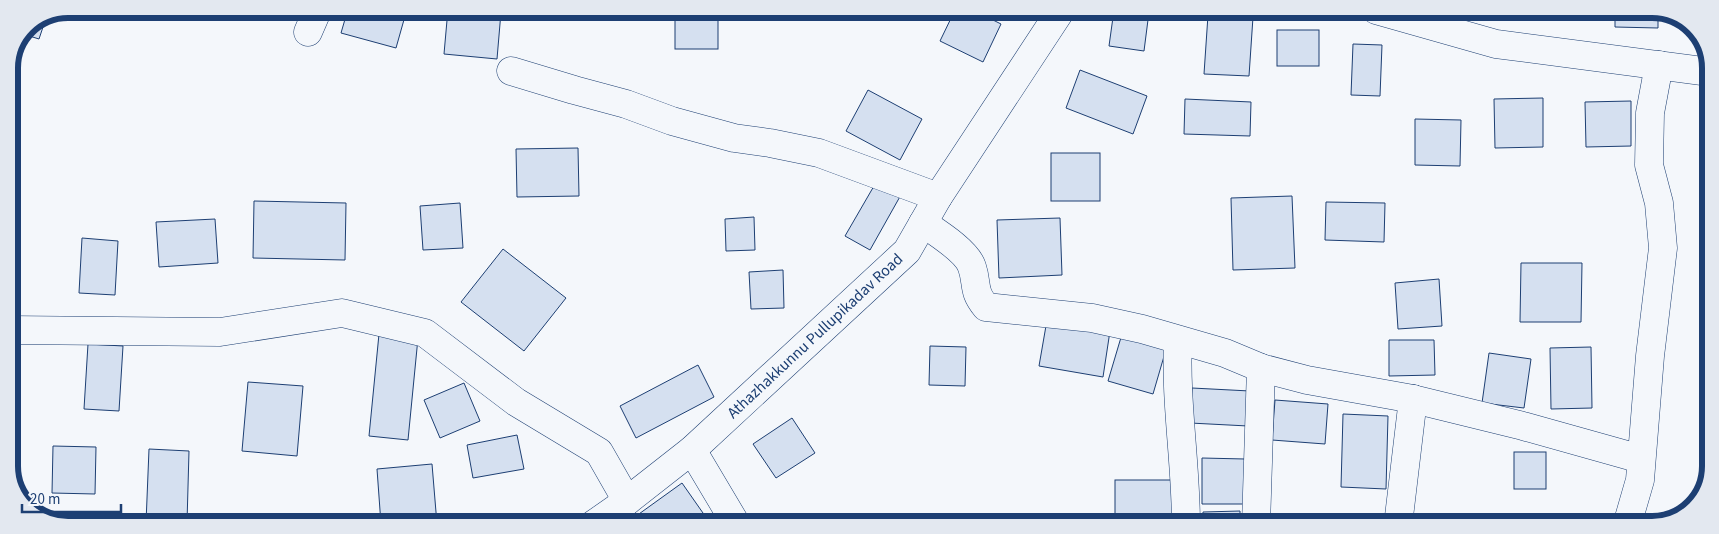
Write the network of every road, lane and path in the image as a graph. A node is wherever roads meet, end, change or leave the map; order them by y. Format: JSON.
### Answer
{"nodes":[{"id":1,"x":1056,"y":18,"type":"edge"},
{"id":2,"x":1404,"y":18,"type":"edge"},
{"id":3,"x":1659,"y":65,"type":"junction"},
{"id":4,"x":511,"y":71,"type":"dead end"},
{"id":5,"x":1701,"y":71,"type":"edge"},
{"id":6,"x":938,"y":197,"type":"junction"},
{"id":7,"x":923,"y":222,"type":"junction"},
{"id":8,"x":18,"y":330,"type":"edge"},
{"id":9,"x":1178,"y":340,"type":"junction"},
{"id":10,"x":1261,"y":368,"type":"junction"},
{"id":11,"x":1413,"y":399,"type":"junction"},
{"id":12,"x":692,"y":450,"type":"junction"},
{"id":13,"x":1641,"y":459,"type":"junction"},
{"id":14,"x":627,"y":501,"type":"junction"},
{"id":15,"x":605,"y":516,"type":"edge"},
{"id":16,"x":731,"y":516,"type":"edge"},
{"id":17,"x":1186,"y":516,"type":"edge"},
{"id":18,"x":1256,"y":516,"type":"edge"},
{"id":19,"x":1399,"y":516,"type":"edge"},
{"id":20,"x":1629,"y":516,"type":"edge"}],
"edges":[{"from":1,"to":6,"type":"street","name":"Athazhakkunnu Pullupikadav Road"},
{"from":2,"to":3,"type":"street"},
{"from":3,"to":5,"type":"street"},
{"from":3,"to":13,"type":"street"},
{"from":4,"to":6,"type":"street"},
{"from":6,"to":7,"type":"street","name":"Athazhakkunnu Pullupikadav Road"},
{"from":7,"to":9,"type":"street"},
{"from":7,"to":12,"type":"street","name":"Athazhakkunnu Pullupikadav Road"},
{"from":8,"to":14,"type":"street"},
{"from":9,"to":10,"type":"street"},
{"from":9,"to":17,"type":"street"},
{"from":10,"to":11,"type":"street"},
{"from":10,"to":18,"type":"street"},
{"from":11,"to":13,"type":"street"},
{"from":11,"to":19,"type":"street"},
{"from":12,"to":14,"type":"street","name":"Athazhakkunnu Pullupikadav Road"},
{"from":12,"to":16,"type":"street"},
{"from":13,"to":20,"type":"street"},
{"from":14,"to":15,"type":"street","name":"Athazhakkunnu Pullupikadav Road"}]}
